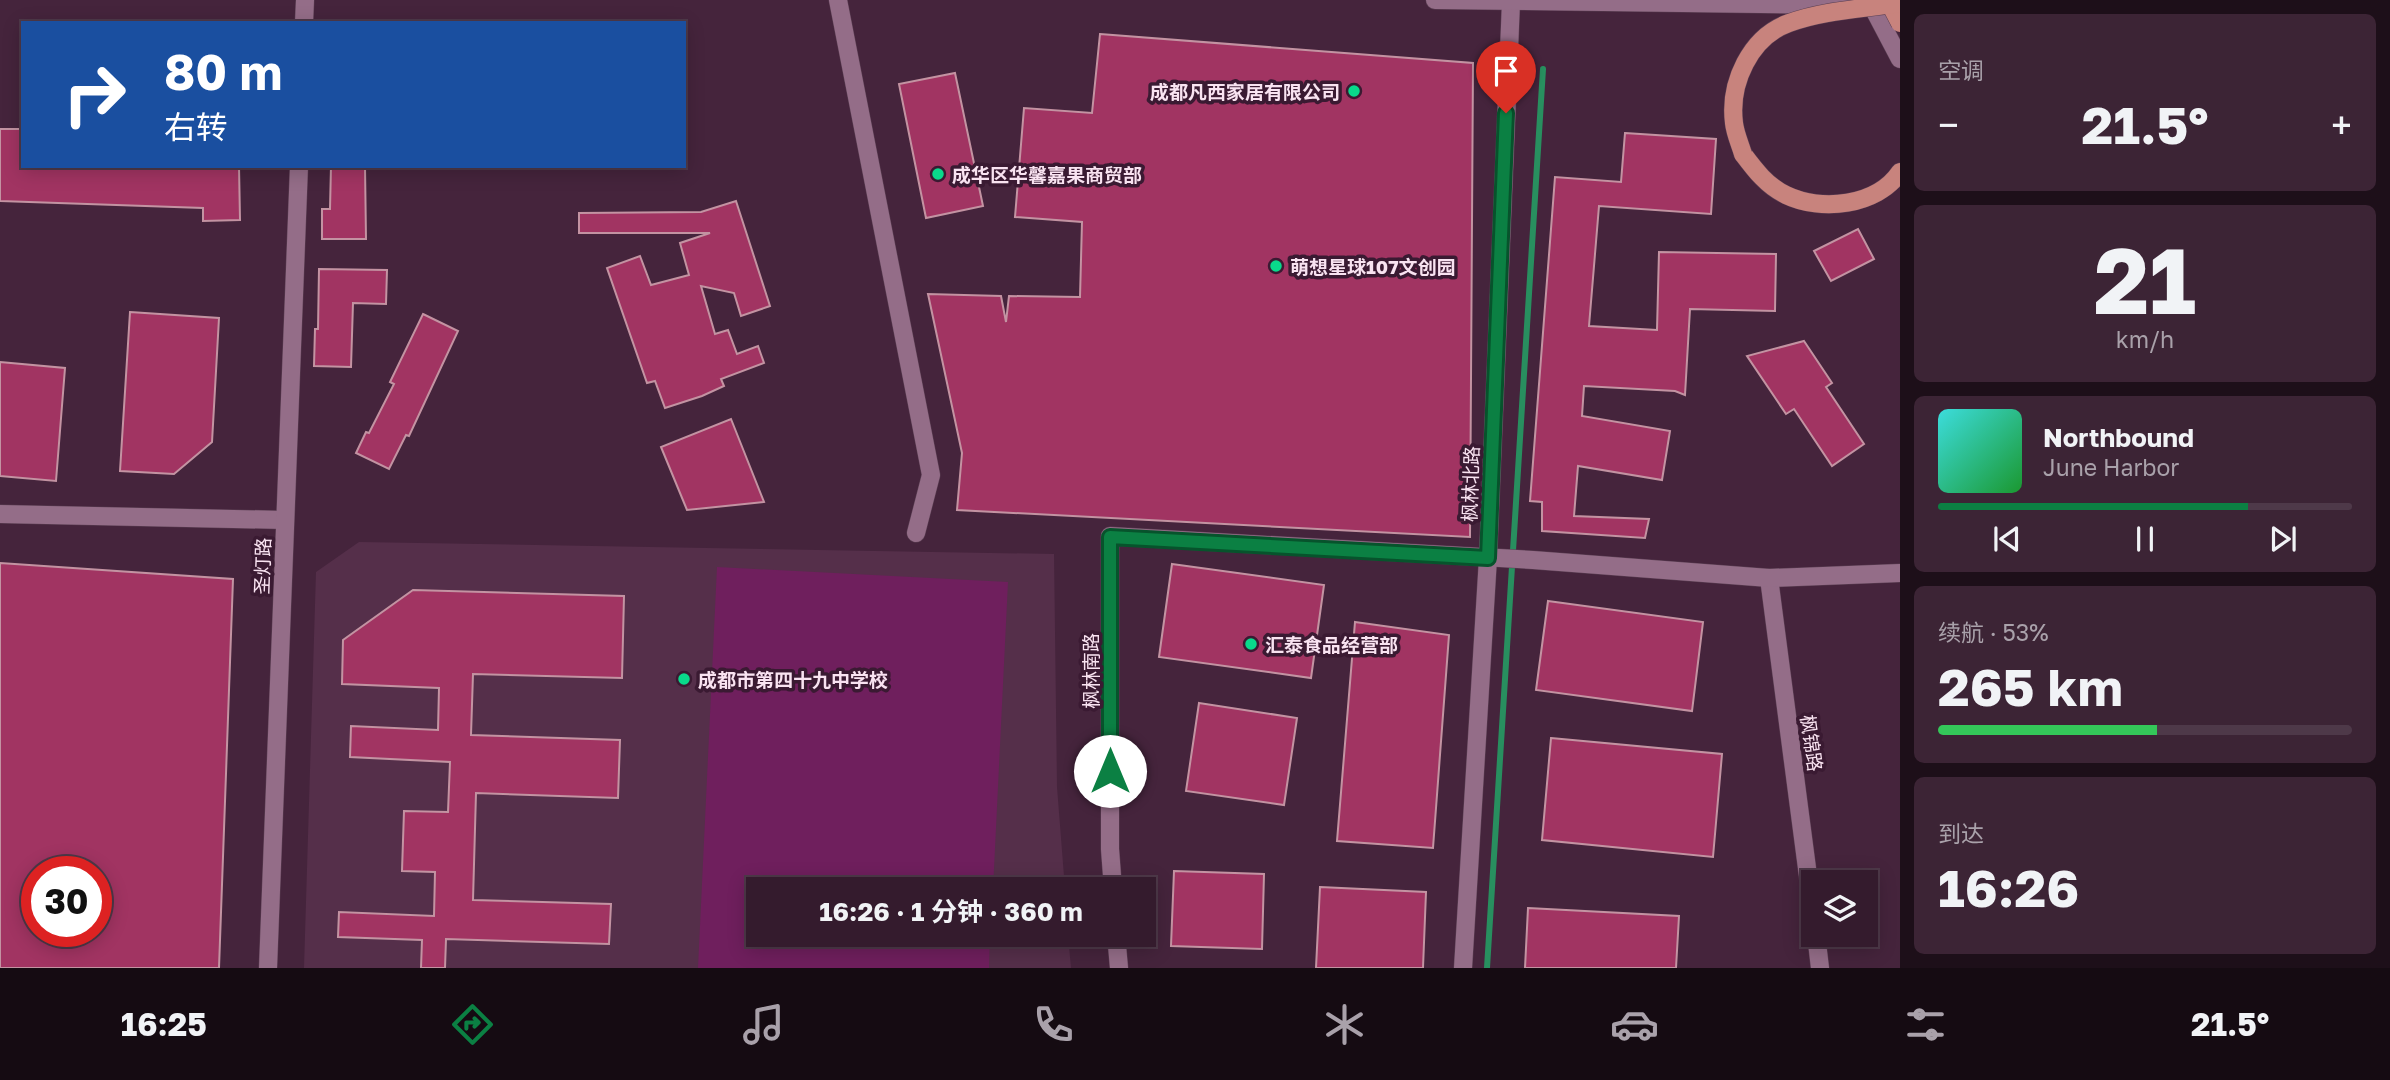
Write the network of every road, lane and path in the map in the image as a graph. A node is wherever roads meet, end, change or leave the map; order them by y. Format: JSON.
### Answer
{"nodes":[{"id":1,"x":305,"y":0,"type":"edge"},
{"id":2,"x":838,"y":0,"type":"edge"},
{"id":3,"x":1435,"y":0,"type":"edge"},
{"id":4,"x":1898,"y":1,"type":"edge"},
{"id":5,"x":1511,"y":2,"type":"junction"},
{"id":6,"x":1876,"y":2,"type":"edge"},
{"id":7,"x":304,"y":21,"type":"edge"},
{"id":8,"x":1900,"y":23,"type":"edge"},
{"id":9,"x":1900,"y":59,"type":"edge"},
{"id":10,"x":299,"y":168,"type":"edge"},
{"id":11,"x":1900,"y":172,"type":"edge"},
{"id":12,"x":0,"y":514,"type":"edge"},
{"id":13,"x":284,"y":520,"type":"junction"},
{"id":14,"x":916,"y":533,"type":"dead end"},
{"id":15,"x":1495,"y":559,"type":"junction"},
{"id":16,"x":1900,"y":573,"type":"edge"},
{"id":17,"x":1769,"y":578,"type":"junction"},
{"id":18,"x":1807,"y":870,"type":"edge"},
{"id":19,"x":1112,"y":877,"type":"edge"},
{"id":20,"x":1117,"y":947,"type":"edge"},
{"id":21,"x":1818,"y":947,"type":"edge"},
{"id":22,"x":268,"y":968,"type":"edge"},
{"id":23,"x":1119,"y":968,"type":"edge"},
{"id":24,"x":1463,"y":968,"type":"edge"},
{"id":25,"x":1820,"y":968,"type":"edge"}],
"edges":[{"from":1,"to":7,"type":"street"},
{"from":2,"to":14,"type":"street"},
{"from":3,"to":5,"type":"street"},
{"from":4,"to":6,"type":"street"},
{"from":4,"to":11,"type":"main road","bridge":true},
{"from":5,"to":6,"type":"street"},
{"from":5,"to":15,"type":"street","name":"枫林北路"},
{"from":6,"to":8,"type":"main road","bridge":true},
{"from":6,"to":9,"type":"street"},
{"from":10,"to":13,"type":"street","name":"圣灯路"},
{"from":12,"to":13,"type":"street"},
{"from":13,"to":22,"type":"street","name":"圣灯路"},
{"from":15,"to":17,"type":"street"},
{"from":15,"to":19,"type":"street","name":"枫林南路"},
{"from":15,"to":24,"type":"street","name":"枫林北路"},
{"from":16,"to":17,"type":"street"},
{"from":17,"to":18,"type":"street","name":"枫锦路"},
{"from":20,"to":23,"type":"street"},
{"from":21,"to":25,"type":"street"}]}
